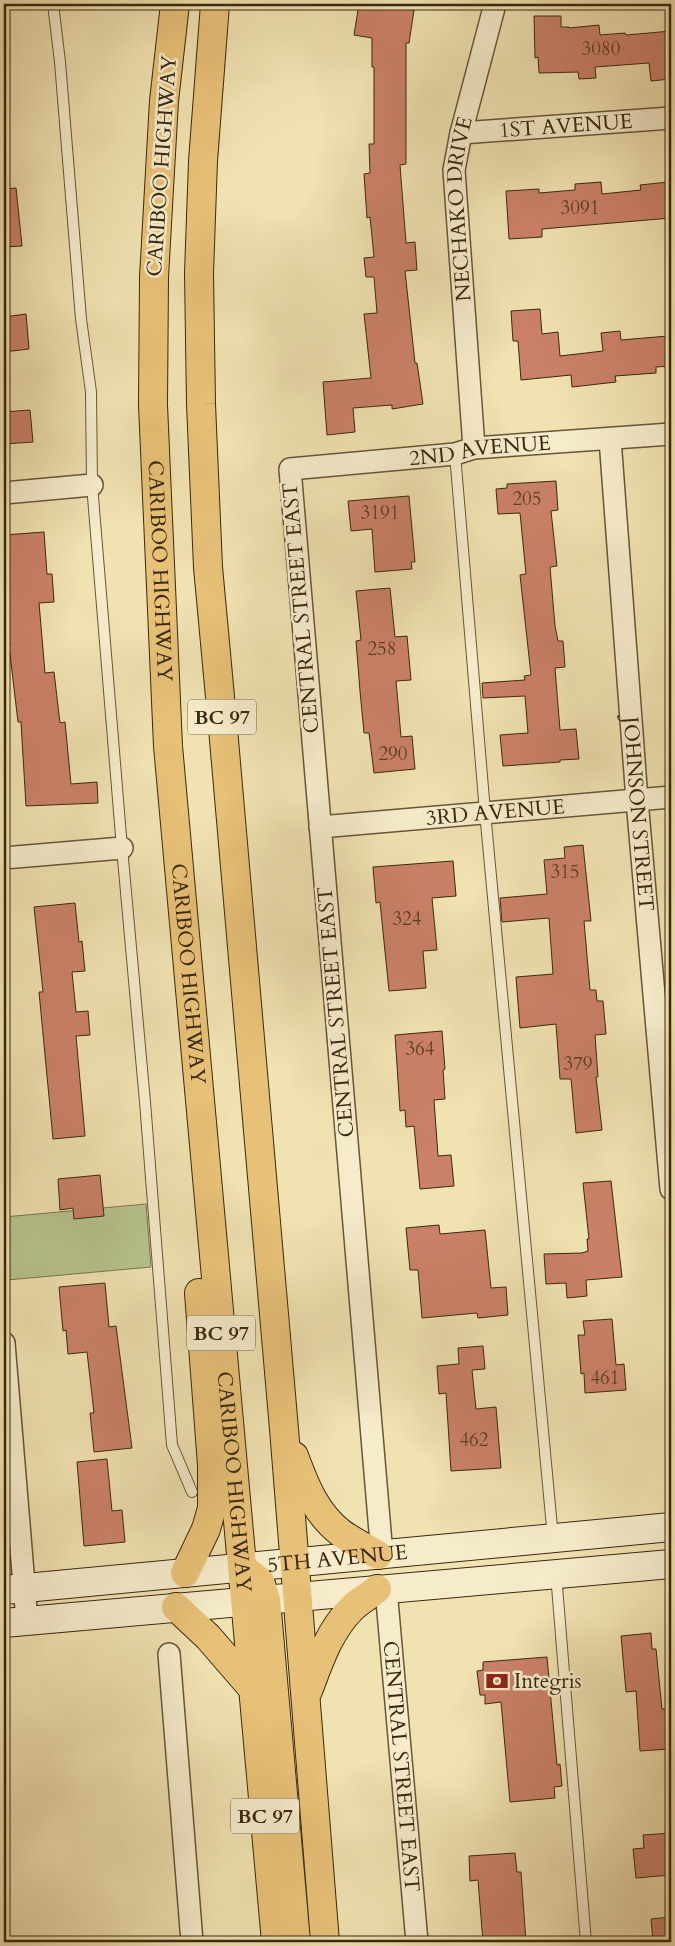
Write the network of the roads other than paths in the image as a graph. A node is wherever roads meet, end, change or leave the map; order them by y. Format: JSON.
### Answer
{"nodes":[{"id":1,"x":53,"y":4,"type":"edge"},
{"id":2,"x":175,"y":4,"type":"edge"},
{"id":3,"x":215,"y":4,"type":"edge"},
{"id":4,"x":495,"y":4,"type":"edge"},
{"id":5,"x":671,"y":118,"type":"edge"},
{"id":6,"x":462,"y":133,"type":"junction"},
{"id":7,"x":671,"y":434,"type":"edge"},
{"id":8,"x":610,"y":439,"type":"junction"},
{"id":9,"x":465,"y":451,"type":"junction"},
{"id":10,"x":290,"y":469,"type":"joint"},
{"id":11,"x":92,"y":486,"type":"junction"},
{"id":12,"x":4,"y":493,"type":"edge"},
{"id":13,"x":671,"y":797,"type":"edge"},
{"id":14,"x":637,"y":800,"type":"junction"},
{"id":15,"x":485,"y":812,"type":"junction"},
{"id":16,"x":320,"y":827,"type":"junction"},
{"id":17,"x":122,"y":848,"type":"junction"},
{"id":18,"x":4,"y":858,"type":"edge"},
{"id":19,"x":200,"y":1099,"type":"junction"},
{"id":20,"x":671,"y":1189,"type":"edge"},
{"id":21,"x":4,"y":1343,"type":"edge"},
{"id":22,"x":284,"y":1429,"type":"junction"},
{"id":23,"x":192,"y":1492,"type":"dead end"},
{"id":24,"x":671,"y":1527,"type":"edge"},
{"id":25,"x":553,"y":1538,"type":"junction"},
{"id":26,"x":380,"y":1555,"type":"junction"},
{"id":27,"x":294,"y":1563,"type":"junction"},
{"id":28,"x":671,"y":1564,"type":"edge"},
{"id":29,"x":243,"y":1568,"type":"junction"},
{"id":30,"x":185,"y":1573,"type":"junction"},
{"id":31,"x":556,"y":1574,"type":"junction"},
{"id":32,"x":14,"y":1589,"type":"edge"},
{"id":33,"x":382,"y":1589,"type":"junction"},
{"id":34,"x":296,"y":1596,"type":"junction"},
{"id":35,"x":256,"y":1601,"type":"junction"},
{"id":36,"x":176,"y":1607,"type":"junction"},
{"id":37,"x":15,"y":1622,"type":"edge"},
{"id":38,"x":169,"y":1654,"type":"dead end"},
{"id":39,"x":253,"y":1689,"type":"junction"},
{"id":40,"x":305,"y":1700,"type":"junction"},
{"id":41,"x":192,"y":1942,"type":"edge"},
{"id":42,"x":276,"y":1942,"type":"edge"},
{"id":43,"x":296,"y":1942,"type":"edge"},
{"id":44,"x":325,"y":1942,"type":"edge"},
{"id":45,"x":417,"y":1942,"type":"edge"},
{"id":46,"x":586,"y":1942,"type":"edge"}],
"edges":[{"from":1,"to":11,"type":"lane"},
{"from":2,"to":19,"type":"highway","name":"CARIBOO HIGHWAY","number":"BC 97"},
{"from":3,"to":22,"type":"highway","name":"CARIBOO HIGHWAY","number":"BC 97"},
{"from":4,"to":6,"type":"street","name":"NECHAKO DRIVE"},
{"from":5,"to":6,"type":"street","name":"1ST AVENUE"},
{"from":6,"to":9,"type":"street","name":"NECHAKO DRIVE"},
{"from":7,"to":8,"type":"street","name":"2ND AVENUE"},
{"from":8,"to":9,"type":"street","name":"2ND AVENUE"},
{"from":8,"to":14,"type":"street","name":"JOHNSON STREET"},
{"from":9,"to":10,"type":"street","name":"2ND AVENUE"},
{"from":9,"to":15,"type":"lane"},
{"from":10,"to":16,"type":"street","name":"CENTRAL STREET EAST"},
{"from":11,"to":12,"type":"street"},
{"from":11,"to":17,"type":"lane"},
{"from":13,"to":14,"type":"street","name":"3RD AVENUE"},
{"from":14,"to":15,"type":"street","name":"3RD AVENUE"},
{"from":14,"to":20,"type":"street","name":"JOHNSON STREET"},
{"from":15,"to":16,"type":"street","name":"3RD AVENUE"},
{"from":15,"to":25,"type":"lane"},
{"from":16,"to":26,"type":"street","name":"CENTRAL STREET EAST"},
{"from":17,"to":18,"type":"street"},
{"from":17,"to":23,"type":"lane"},
{"from":19,"to":29,"type":"highway","name":"CARIBOO HIGHWAY","number":"BC 97"},
{"from":19,"to":30,"type":"highway"},
{"from":21,"to":32,"type":"street"},
{"from":22,"to":26,"type":"highway"},
{"from":22,"to":27,"type":"highway","name":"CARIBOO HIGHWAY","number":"BC 97"},
{"from":24,"to":25,"type":"main road","name":"5TH AVENUE"},
{"from":25,"to":26,"type":"main road","name":"5TH AVENUE"},
{"from":26,"to":27,"type":"main road","name":"5TH AVENUE"},
{"from":27,"to":29,"type":"main road","name":"5TH AVENUE"},
{"from":27,"to":34,"type":"highway","name":"CARIBOO HIGHWAY","number":"BC 97"},
{"from":28,"to":31,"type":"main road","name":"5TH AVENUE"},
{"from":29,"to":30,"type":"main road","name":"5TH AVENUE"},
{"from":29,"to":35,"type":"highway","name":"CARIBOO HIGHWAY","number":"BC 97"},
{"from":30,"to":32,"type":"main road","name":"5TH AVENUE"},
{"from":31,"to":33,"type":"main road","name":"5TH AVENUE"},
{"from":31,"to":46,"type":"lane"},
{"from":32,"to":37,"type":"street"},
{"from":33,"to":34,"type":"main road","name":"5TH AVENUE"},
{"from":33,"to":40,"type":"highway"},
{"from":33,"to":45,"type":"street","name":"CENTRAL STREET EAST"},
{"from":34,"to":35,"type":"main road","name":"5TH AVENUE"},
{"from":34,"to":40,"type":"highway","name":"CARIBOO HIGHWAY","number":"BC 97"},
{"from":35,"to":36,"type":"main road","name":"5TH AVENUE"},
{"from":35,"to":39,"type":"highway","name":"CARIBOO HIGHWAY","number":"BC 97"},
{"from":35,"to":43,"type":"highway"},
{"from":36,"to":37,"type":"main road","name":"5TH AVENUE"},
{"from":36,"to":39,"type":"highway"},
{"from":38,"to":41,"type":"street"},
{"from":39,"to":42,"type":"highway","name":"CARIBOO HIGHWAY","number":"BC 97"},
{"from":40,"to":44,"type":"highway","name":"CARIBOO HIGHWAY","number":"BC 97"}]}
